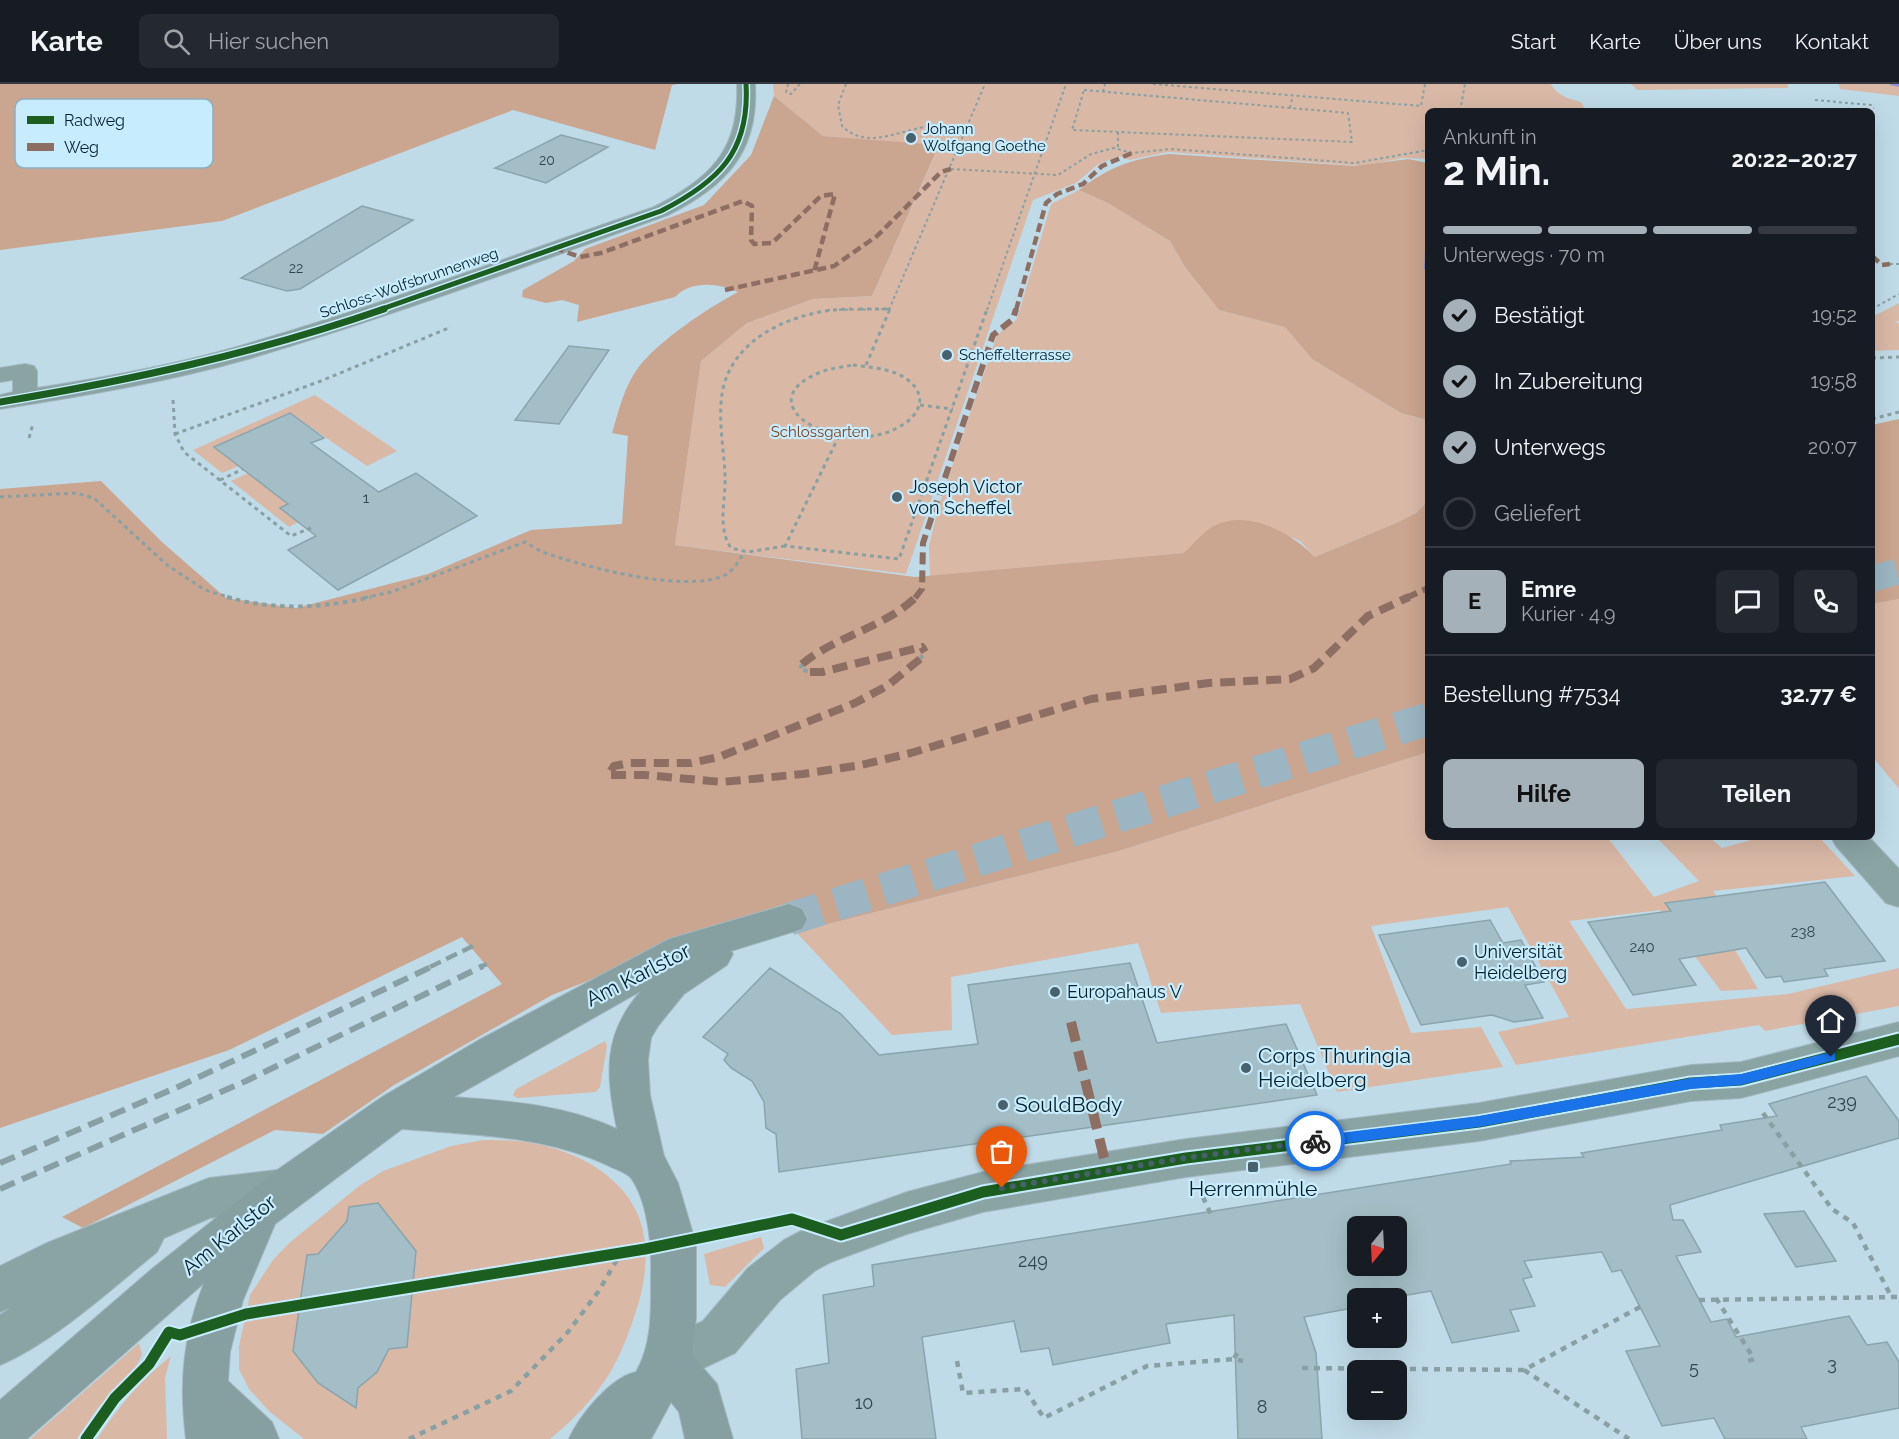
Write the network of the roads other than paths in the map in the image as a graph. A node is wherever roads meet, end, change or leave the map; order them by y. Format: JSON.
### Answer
{"nodes":[{"id":1,"x":746,"y":84,"type":"edge"},
{"id":2,"x":0,"y":375,"type":"edge"},
{"id":3,"x":25,"y":398,"type":"junction"},
{"id":4,"x":0,"y":402,"type":"edge"},
{"id":5,"x":1851,"y":840,"type":"edge"},
{"id":6,"x":1899,"y":893,"type":"edge"},
{"id":7,"x":1899,"y":1040,"type":"edge"},
{"id":8,"x":396,"y":1110,"type":"junction"},
{"id":9,"x":644,"y":1162,"type":"junction"},
{"id":10,"x":272,"y":1200,"type":"junction"},
{"id":11,"x":174,"y":1211,"type":"junction"},
{"id":12,"x":0,"y":1290,"type":"edge"},
{"id":13,"x":0,"y":1342,"type":"edge"},
{"id":14,"x":668,"y":1362,"type":"junction"},
{"id":15,"x":206,"y":1393,"type":"junction"},
{"id":16,"x":0,"y":1431,"type":"edge"},
{"id":17,"x":210,"y":1439,"type":"edge"},
{"id":18,"x":255,"y":1439,"type":"edge"},
{"id":19,"x":593,"y":1439,"type":"edge"},
{"id":20,"x":624,"y":1439,"type":"edge"},
{"id":21,"x":709,"y":1439,"type":"edge"}],
"edges":[{"from":1,"to":3,"type":"street","name":"Schloss-Wolfsbrunnenweg"},
{"from":2,"to":3,"type":"street"},
{"from":3,"to":4,"type":"street","name":"Schloss-Wolfsbrunnenweg"},
{"from":5,"to":6,"type":"street"},
{"from":7,"to":14,"type":"street"},
{"from":8,"to":9,"type":"main road"},
{"from":8,"to":9,"type":"main road","name":"Am Karlstor"},
{"from":8,"to":10,"type":"main road","name":"Am Karlstor"},
{"from":9,"to":14,"type":"main road","name":"Am Karlstor"},
{"from":10,"to":11,"type":"street"},
{"from":10,"to":15,"type":"main road"},
{"from":10,"to":16,"type":"main road","name":"Am Karlstor"},
{"from":11,"to":12,"type":"street"},
{"from":11,"to":13,"type":"street"},
{"from":14,"to":19,"type":"main road"},
{"from":14,"to":20,"type":"main road","name":"Am Karlstor"},
{"from":14,"to":21,"type":"main road"},
{"from":15,"to":17,"type":"main road"},
{"from":15,"to":18,"type":"main road"}]}
